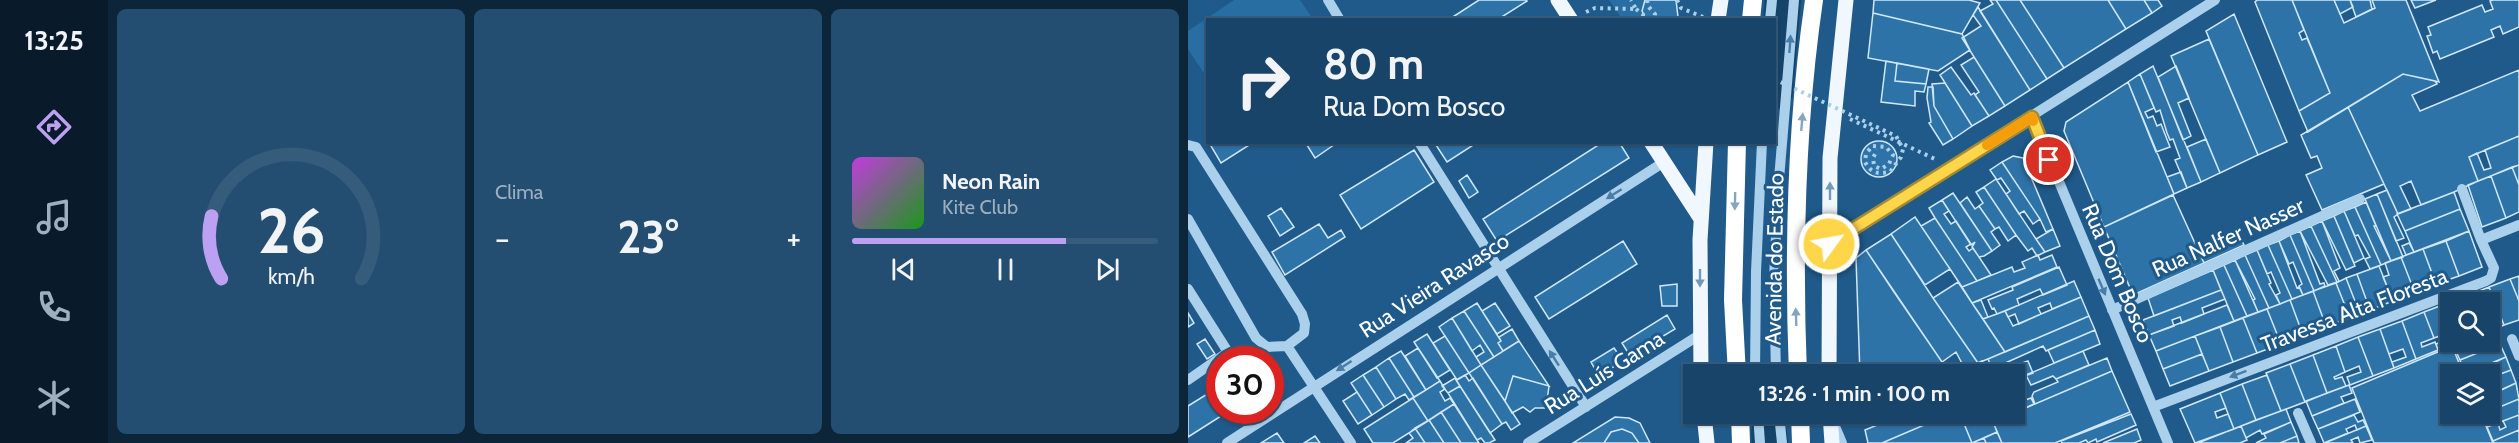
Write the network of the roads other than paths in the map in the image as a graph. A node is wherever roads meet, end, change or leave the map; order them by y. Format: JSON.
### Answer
{"nodes":[{"id":1,"x":1328,"y":0,"type":"edge"},
{"id":2,"x":1558,"y":0,"type":"edge"},
{"id":3,"x":1721,"y":0,"type":"edge"},
{"id":4,"x":1753,"y":0,"type":"edge"},
{"id":5,"x":1772,"y":0,"type":"edge"},
{"id":6,"x":1794,"y":0,"type":"edge"},
{"id":7,"x":1814,"y":0,"type":"edge"},
{"id":8,"x":1846,"y":0,"type":"edge"},
{"id":9,"x":2215,"y":0,"type":"edge"},
{"id":10,"x":1339,"y":18,"type":"edge"},
{"id":11,"x":1570,"y":18,"type":"edge"},
{"id":12,"x":1718,"y":18,"type":"edge"},
{"id":13,"x":1751,"y":18,"type":"edge"},
{"id":14,"x":1770,"y":18,"type":"edge"},
{"id":15,"x":2032,"y":117,"type":"junction"},
{"id":16,"x":1420,"y":144,"type":"edge"},
{"id":17,"x":1652,"y":144,"type":"edge"},
{"id":18,"x":1706,"y":144,"type":"edge"},
{"id":19,"x":1737,"y":144,"type":"edge"},
{"id":20,"x":1762,"y":144,"type":"edge"},
{"id":21,"x":1188,"y":145,"type":"edge"},
{"id":22,"x":1664,"y":162,"type":"junction"},
{"id":23,"x":2462,"y":189,"type":"dead end"},
{"id":24,"x":2360,"y":199,"type":"dead end"},
{"id":25,"x":1188,"y":219,"type":"edge"},
{"id":26,"x":1701,"y":219,"type":"junction"},
{"id":27,"x":2519,"y":225,"type":"edge"},
{"id":28,"x":2481,"y":240,"type":"junction"},
{"id":29,"x":1829,"y":244,"type":"junction"},
{"id":30,"x":1498,"y":268,"type":"junction"},
{"id":31,"x":1188,"y":289,"type":"edge"},
{"id":32,"x":2112,"y":310,"type":"junction"},
{"id":33,"x":1701,"y":334,"type":"junction"},
{"id":34,"x":2512,"y":339,"type":"dead end"},
{"id":35,"x":1224,"y":346,"type":"edge"},
{"id":36,"x":1287,"y":346,"type":"junction"},
{"id":37,"x":2519,"y":356,"type":"edge"},
{"id":38,"x":1701,"y":364,"type":"edge"},
{"id":39,"x":1736,"y":364,"type":"edge"},
{"id":40,"x":1755,"y":364,"type":"edge"},
{"id":41,"x":1776,"y":364,"type":"edge"},
{"id":42,"x":1798,"y":364,"type":"edge"},
{"id":43,"x":1829,"y":364,"type":"edge"},
{"id":44,"x":1206,"y":370,"type":"edge"},
{"id":45,"x":1188,"y":380,"type":"edge"},
{"id":46,"x":1314,"y":386,"type":"junction"},
{"id":47,"x":2153,"y":406,"type":"junction"},
{"id":48,"x":1586,"y":407,"type":"junction"},
{"id":49,"x":2298,"y":413,"type":"dead end"},
{"id":50,"x":1705,"y":424,"type":"edge"},
{"id":51,"x":1740,"y":424,"type":"edge"},
{"id":52,"x":1759,"y":424,"type":"edge"},
{"id":53,"x":1780,"y":424,"type":"edge"},
{"id":54,"x":1800,"y":424,"type":"edge"},
{"id":55,"x":1831,"y":424,"type":"edge"},
{"id":56,"x":1834,"y":424,"type":"edge"},
{"id":57,"x":1227,"y":443,"type":"edge"},
{"id":58,"x":1351,"y":443,"type":"edge"},
{"id":59,"x":1528,"y":443,"type":"edge"},
{"id":60,"x":1707,"y":443,"type":"edge"},
{"id":61,"x":1741,"y":443,"type":"edge"},
{"id":62,"x":1760,"y":443,"type":"edge"},
{"id":63,"x":1782,"y":443,"type":"edge"},
{"id":64,"x":1801,"y":443,"type":"edge"},
{"id":65,"x":1832,"y":443,"type":"edge"},
{"id":66,"x":1842,"y":443,"type":"edge"},
{"id":67,"x":2168,"y":443,"type":"edge"},
{"id":68,"x":2311,"y":443,"type":"edge"}],
"edges":[{"from":1,"to":10,"type":"street"},
{"from":2,"to":11,"type":"main road"},
{"from":3,"to":12,"type":"main road"},
{"from":4,"to":13,"type":"highway"},
{"from":5,"to":14,"type":"street"},
{"from":41,"to":6,"type":"street","one_way":true},
{"from":42,"to":7,"type":"highway","name":"Avenida do Estado","one_way":true},
{"from":29,"to":8,"type":"main road","one_way":true},
{"from":9,"to":15,"type":"street"},
{"from":15,"to":29,"type":"street"},
{"from":15,"to":32,"type":"street","name":"Rua Dom Bosco","one_way":true},
{"from":16,"to":30,"type":"street"},
{"from":17,"to":22,"type":"main road"},
{"from":18,"to":26,"type":"main road"},
{"from":19,"to":39,"type":"highway","name":"Avenida do Estado","one_way":true},
{"from":20,"to":40,"type":"street"},
{"from":21,"to":36,"type":"street"},
{"from":22,"to":26,"type":"main road"},
{"from":22,"to":30,"type":"street","name":"Rua Vieira Ravasco","one_way":true},
{"from":23,"to":28,"type":"street"},
{"from":24,"to":32,"type":"street","name":"Rua Nalfer Nasser"},
{"from":25,"to":36,"type":"street"},
{"from":26,"to":33,"type":"main road","one_way":true},
{"from":27,"to":28,"type":"street"},
{"from":28,"to":47,"type":"street","name":"Travessa Alta Floresta","one_way":true},
{"from":29,"to":43,"type":"main road"},
{"from":30,"to":46,"type":"street","name":"Rua Vieira Ravasco","one_way":true},
{"from":48,"to":30,"type":"street","one_way":true},
{"from":31,"to":35,"type":"street"},
{"from":32,"to":47,"type":"street","name":"Rua Dom Bosco"},
{"from":33,"to":38,"type":"main road"},
{"from":33,"to":48,"type":"street","name":"Rua Luís Gama"},
{"from":34,"to":37,"type":"street"},
{"from":36,"to":46,"type":"street"},
{"from":44,"to":45,"type":"street"},
{"from":46,"to":57,"type":"street","name":"Rua Vieira Ravasco"},
{"from":46,"to":58,"type":"street"},
{"from":47,"to":67,"type":"street","name":"Rua Dom Bosco"},
{"from":48,"to":59,"type":"street","name":"Rua Luís Gama"},
{"from":49,"to":68,"type":"street"},
{"from":50,"to":60,"type":"main road"},
{"from":51,"to":61,"type":"highway"},
{"from":52,"to":62,"type":"street"},
{"from":53,"to":63,"type":"street"},
{"from":54,"to":64,"type":"highway"},
{"from":55,"to":65,"type":"main road"},
{"from":56,"to":66,"type":"street"}]}
